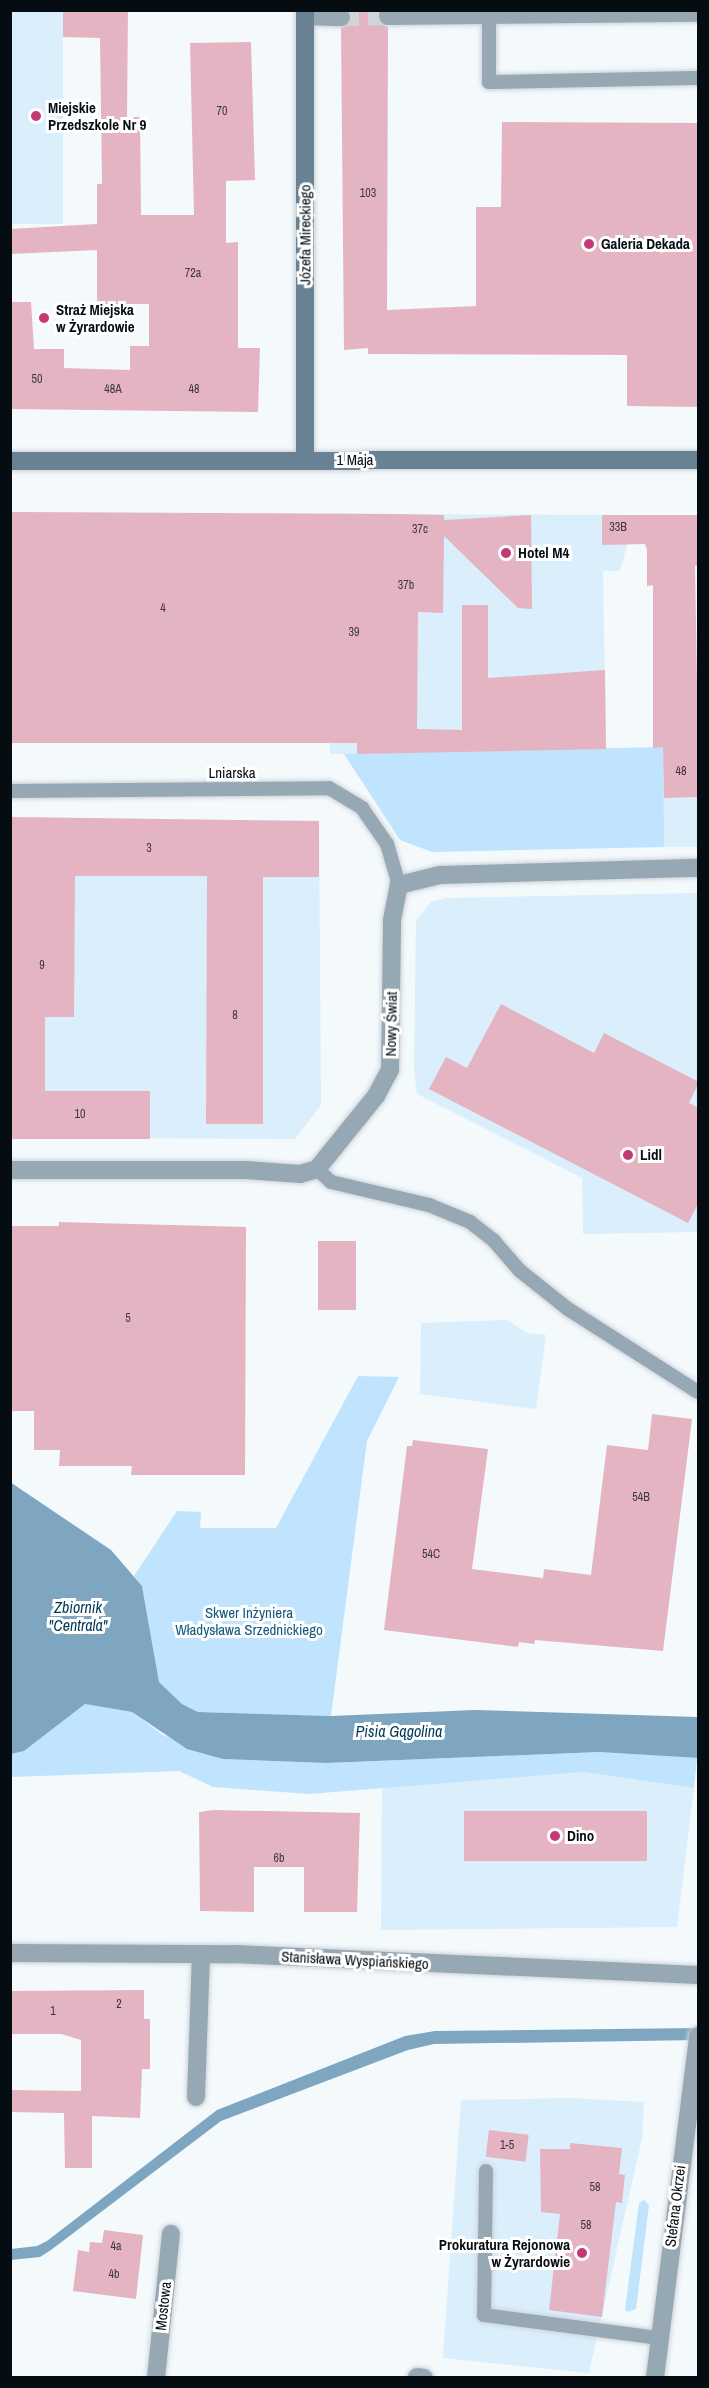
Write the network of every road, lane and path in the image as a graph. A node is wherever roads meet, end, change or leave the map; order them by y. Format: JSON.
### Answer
{"nodes":[{"id":1,"x":305,"y":13,"type":"edge"},
{"id":2,"x":699,"y":13,"type":"edge"},
{"id":3,"x":489,"y":15,"type":"junction"},
{"id":4,"x":388,"y":16,"type":"dead end"},
{"id":5,"x":341,"y":17,"type":"tunnel mouth"},
{"id":6,"x":699,"y":78,"type":"edge"},
{"id":7,"x":305,"y":460,"type":"junction"},
{"id":8,"x":699,"y":460,"type":"edge"},
{"id":9,"x":10,"y":461,"type":"edge"},
{"id":10,"x":10,"y":791,"type":"edge"},
{"id":11,"x":699,"y":868,"type":"edge"},
{"id":12,"x":399,"y":885,"type":"junction"},
{"id":13,"x":317,"y":1169,"type":"junction"},
{"id":14,"x":10,"y":1170,"type":"edge"},
{"id":15,"x":699,"y":1392,"type":"edge"},
{"id":16,"x":10,"y":1953,"type":"edge"},
{"id":17,"x":201,"y":1954,"type":"junction"},
{"id":18,"x":699,"y":1976,"type":"edge"},
{"id":19,"x":699,"y":2036,"type":"edge"},
{"id":20,"x":196,"y":2097,"type":"dead end"},
{"id":21,"x":486,"y":2171,"type":"dead end"},
{"id":22,"x":171,"y":2234,"type":"dead end"},
{"id":23,"x":658,"y":2338,"type":"junction"},
{"id":24,"x":417,"y":2377,"type":"edge"},
{"id":25,"x":156,"y":2378,"type":"edge"},
{"id":26,"x":424,"y":2378,"type":"edge"},
{"id":27,"x":655,"y":2378,"type":"edge"}],
"edges":[{"from":1,"to":5,"type":"street"},
{"from":1,"to":7,"type":"street","name":"Józefa Mireckiego"},
{"from":2,"to":3,"type":"street"},
{"from":3,"to":4,"type":"street"},
{"from":3,"to":6,"type":"lane"},
{"from":7,"to":8,"type":"street","name":"1 Maja"},
{"from":7,"to":9,"type":"street","name":"1 Maja"},
{"from":10,"to":12,"type":"lane","name":"Lniarska"},
{"from":11,"to":12,"type":"street"},
{"from":12,"to":13,"type":"street","name":"Nowy Świat"},
{"from":13,"to":14,"type":"street"},
{"from":13,"to":15,"type":"lane"},
{"from":16,"to":17,"type":"street","name":"Stanisława Wyspiańskiego"},
{"from":17,"to":18,"type":"street","name":"Stanisława Wyspiańskiego"},
{"from":17,"to":20,"type":"street"},
{"from":19,"to":23,"type":"street","name":"Stefana Okrzei"},
{"from":21,"to":23,"type":"lane"},
{"from":22,"to":25,"type":"street","name":"Mostowa"},
{"from":23,"to":27,"type":"street","name":"Stefana Okrzei"},
{"from":24,"to":26,"type":"street"}]}
